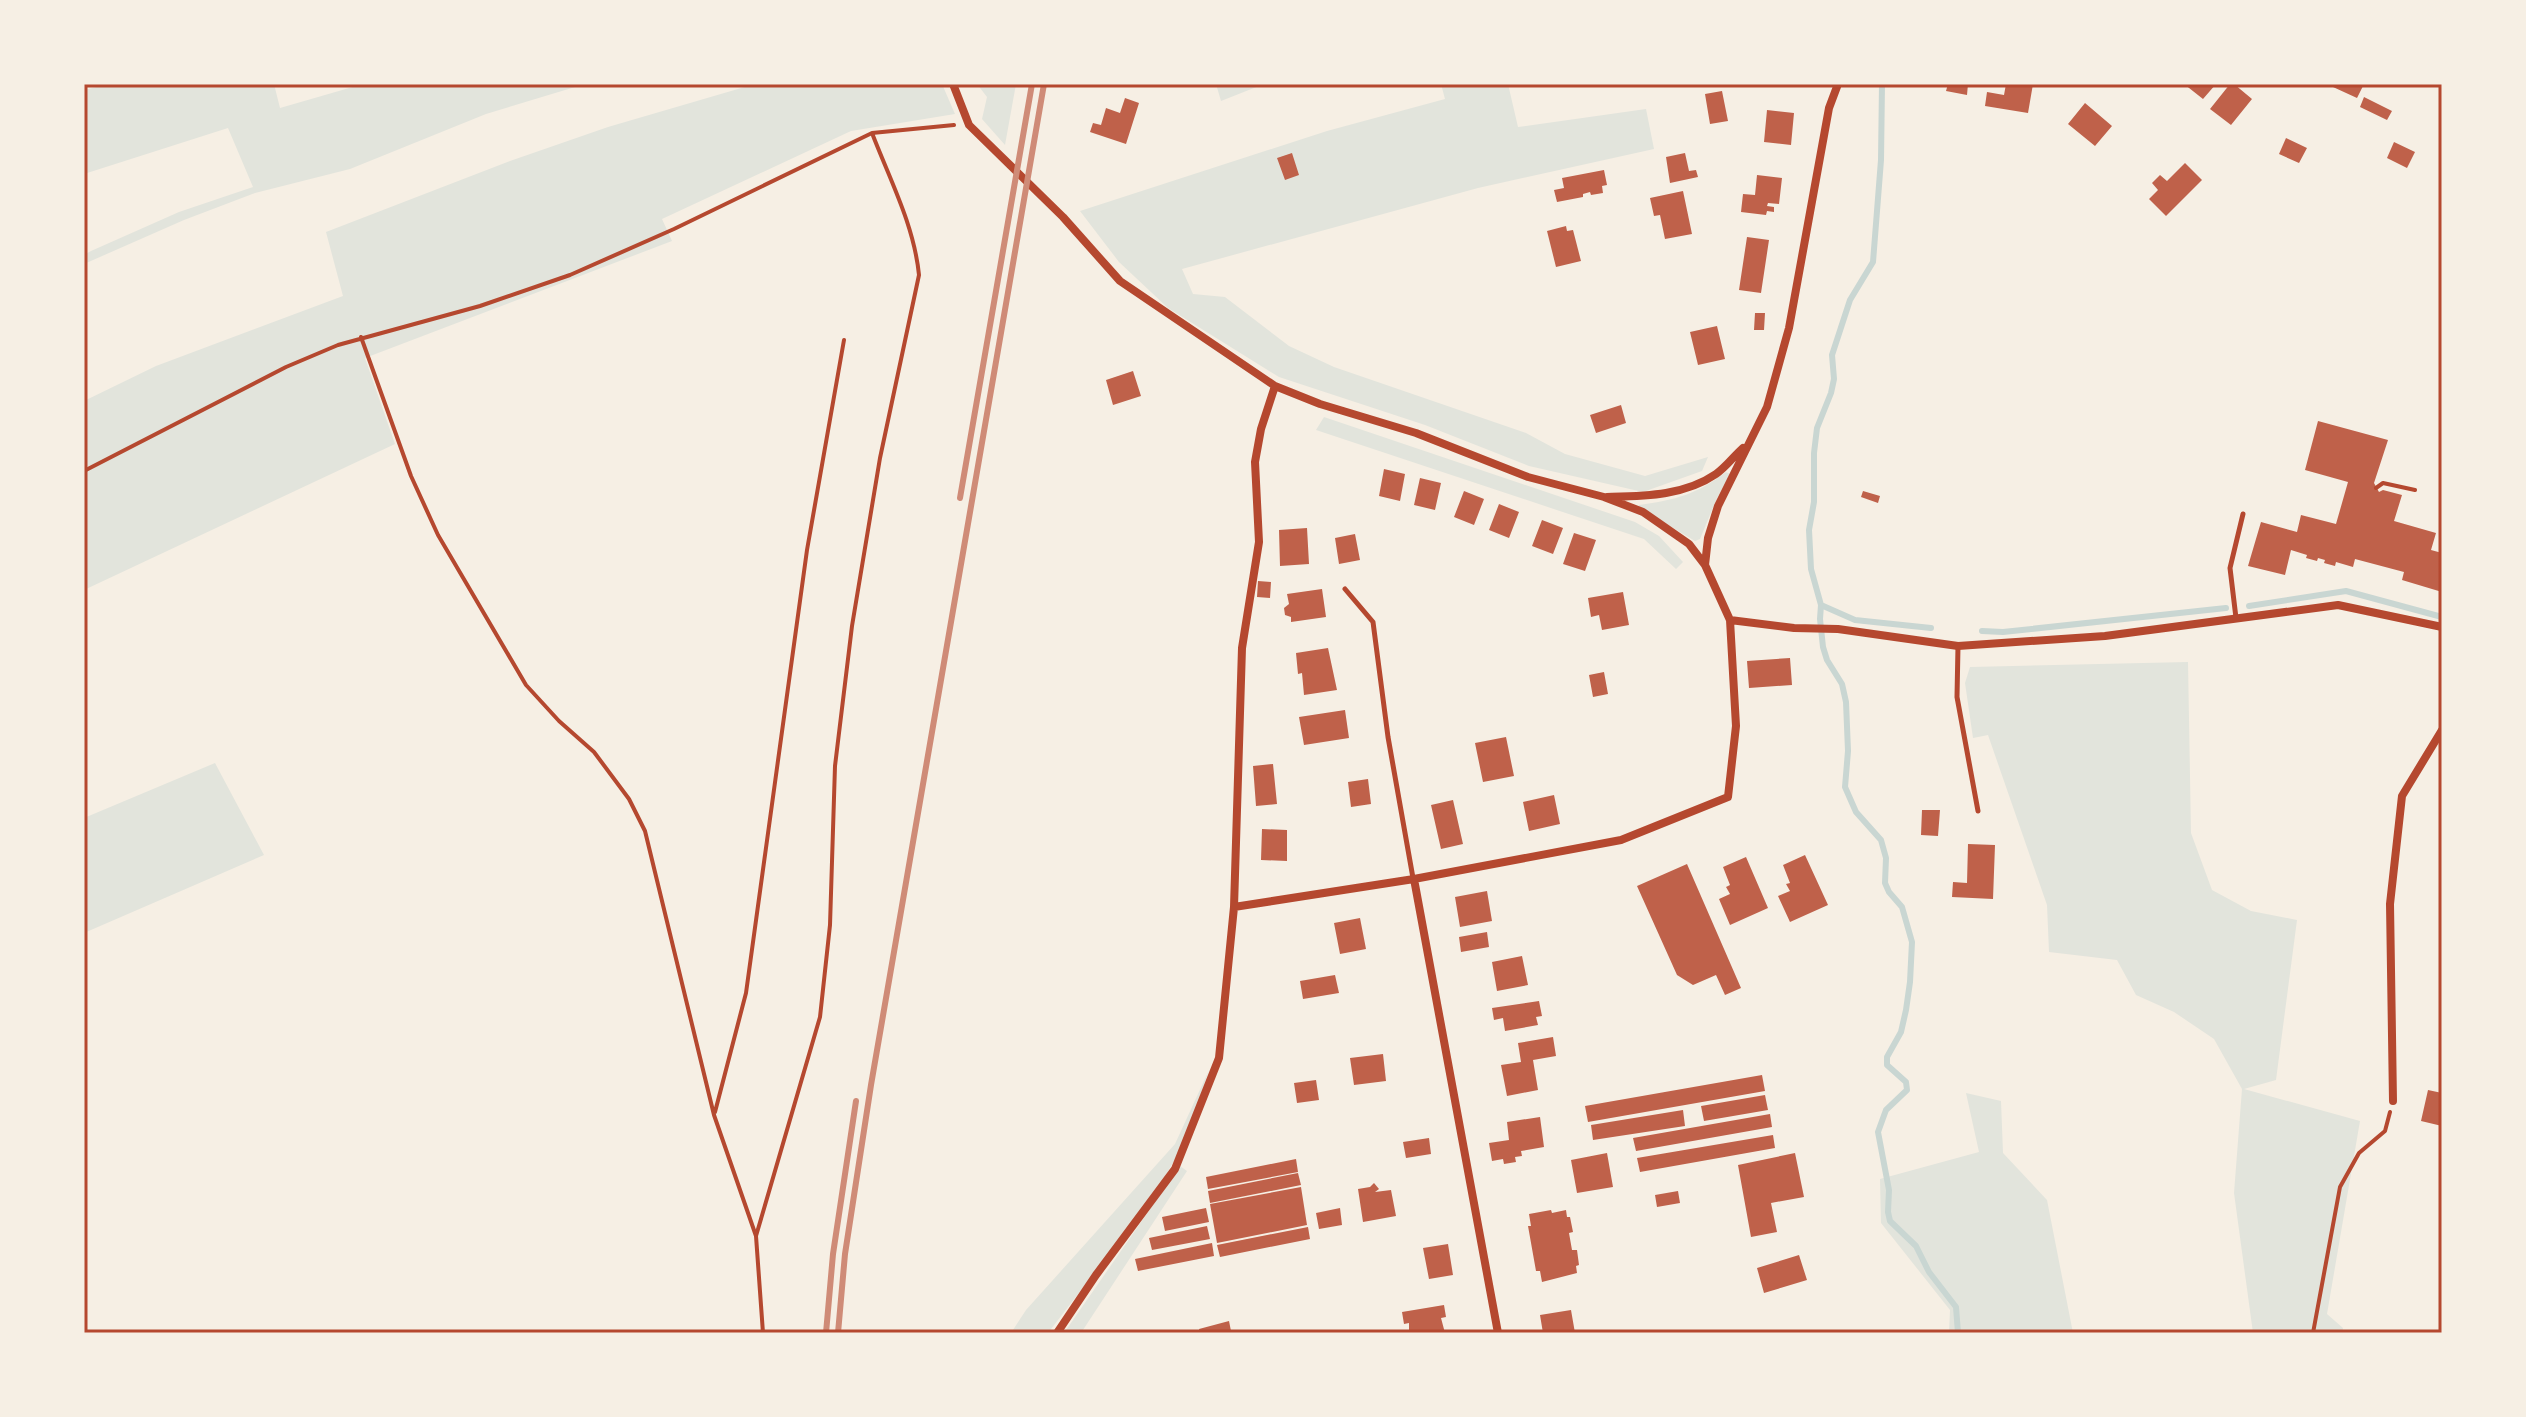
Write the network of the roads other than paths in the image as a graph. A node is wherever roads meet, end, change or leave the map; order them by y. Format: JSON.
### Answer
{"nodes":[{"id":1,"x":953,"y":84,"type":"edge"},
{"id":2,"x":1838,"y":84,"type":"edge"},
{"id":3,"x":1275,"y":386,"type":"junction"},
{"id":4,"x":1750,"y":442,"type":"junction"},
{"id":5,"x":1604,"y":497,"type":"junction"},
{"id":6,"x":2243,"y":514,"type":"dead end"},
{"id":7,"x":1705,"y":565,"type":"junction"},
{"id":8,"x":1345,"y":589,"type":"dead end"},
{"id":9,"x":2236,"y":618,"type":"junction"},
{"id":10,"x":1730,"y":620,"type":"junction"},
{"id":11,"x":2442,"y":627,"type":"edge"},
{"id":12,"x":1958,"y":646,"type":"junction"},
{"id":13,"x":2442,"y":730,"type":"edge"},
{"id":14,"x":1978,"y":811,"type":"dead end"},
{"id":15,"x":1414,"y":879,"type":"junction"},
{"id":16,"x":1234,"y":907,"type":"junction"},
{"id":17,"x":2393,"y":1101,"type":"road end"},
{"id":18,"x":1057,"y":1333,"type":"edge"},
{"id":19,"x":1498,"y":1333,"type":"edge"}],
"edges":[{"from":1,"to":3,"type":"street"},
{"from":2,"to":4,"type":"street"},
{"from":3,"to":5,"type":"street"},
{"from":3,"to":16,"type":"street"},
{"from":4,"to":5,"type":"street"},
{"from":4,"to":7,"type":"street"},
{"from":5,"to":7,"type":"street"},
{"from":6,"to":9,"type":"lane"},
{"from":7,"to":10,"type":"street"},
{"from":8,"to":15,"type":"lane"},
{"from":9,"to":11,"type":"street"},
{"from":9,"to":12,"type":"street"},
{"from":10,"to":12,"type":"street"},
{"from":10,"to":15,"type":"street"},
{"from":12,"to":14,"type":"lane"},
{"from":13,"to":17,"type":"street"},
{"from":15,"to":16,"type":"street"},
{"from":15,"to":19,"type":"street"},
{"from":16,"to":18,"type":"street"}]}
